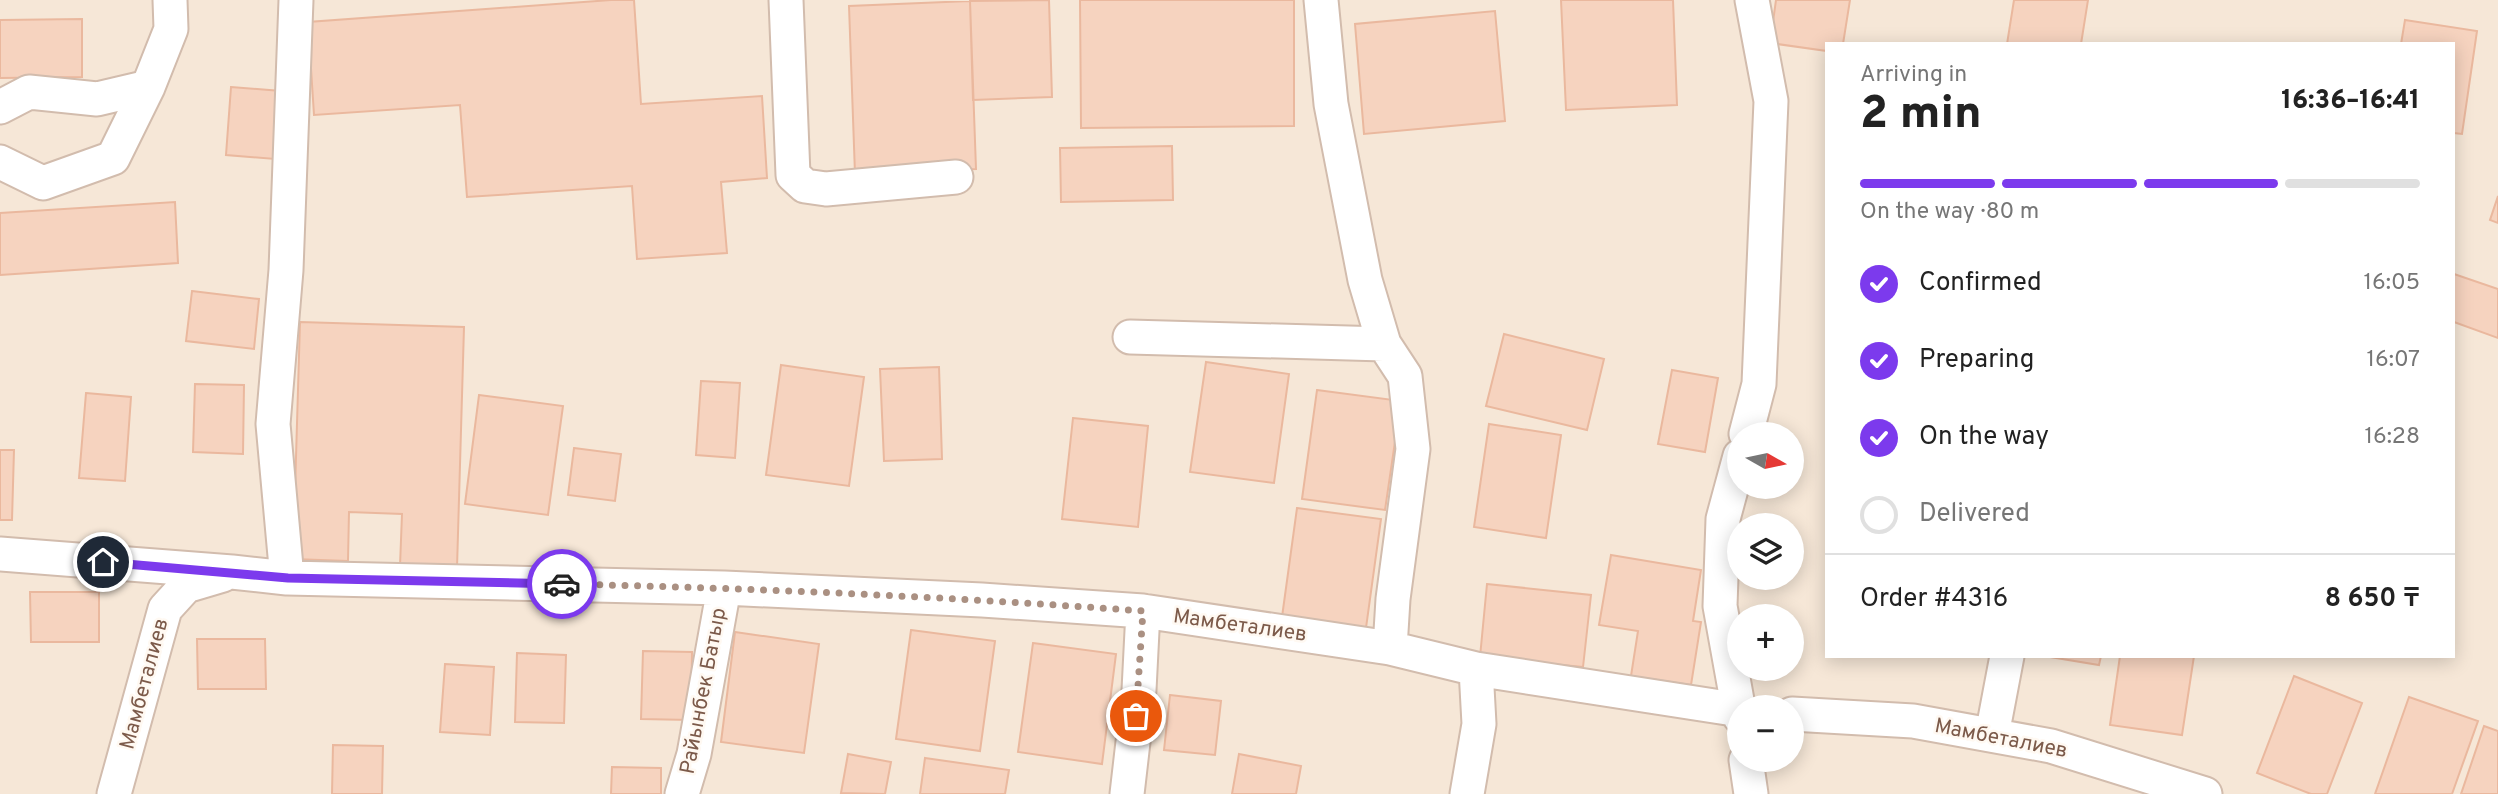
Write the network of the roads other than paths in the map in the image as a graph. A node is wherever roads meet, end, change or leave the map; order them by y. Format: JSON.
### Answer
{"nodes":[{"id":1,"x":170,"y":0,"type":"edge"},
{"id":2,"x":296,"y":0,"type":"edge"},
{"id":3,"x":786,"y":0,"type":"edge"},
{"id":4,"x":1321,"y":0,"type":"edge"},
{"id":5,"x":1752,"y":0,"type":"edge"},
{"id":6,"x":148,"y":87,"type":"junction"},
{"id":7,"x":0,"y":107,"type":"edge"},
{"id":8,"x":0,"y":162,"type":"edge"},
{"id":9,"x":956,"y":177,"type":"dead end"},
{"id":10,"x":1130,"y":337,"type":"dead end"},
{"id":11,"x":1384,"y":344,"type":"junction"},
{"id":12,"x":1749,"y":422,"type":"edge"},
{"id":13,"x":1728,"y":499,"type":"edge"},
{"id":14,"x":0,"y":554,"type":"edge"},
{"id":15,"x":232,"y":572,"type":"junction"},
{"id":16,"x":288,"y":578,"type":"junction"},
{"id":17,"x":724,"y":588,"type":"junction"},
{"id":18,"x":1143,"y":611,"type":"junction"},
{"id":19,"x":1390,"y":648,"type":"junction"},
{"id":20,"x":2007,"y":658,"type":"edge"},
{"id":21,"x":1476,"y":669,"type":"junction"},
{"id":22,"x":1736,"y":695,"type":"edge"},
{"id":23,"x":1727,"y":710,"type":"edge"},
{"id":24,"x":1804,"y":714,"type":"edge"},
{"id":25,"x":1992,"y":735,"type":"junction"},
{"id":26,"x":1748,"y":772,"type":"edge"},
{"id":27,"x":114,"y":794,"type":"edge"},
{"id":28,"x":682,"y":794,"type":"edge"},
{"id":29,"x":1127,"y":794,"type":"edge"},
{"id":30,"x":1467,"y":794,"type":"edge"},
{"id":31,"x":1751,"y":794,"type":"edge"},
{"id":32,"x":2204,"y":794,"type":"edge"}],
"edges":[{"from":1,"to":6,"type":"street"},
{"from":2,"to":16,"type":"street"},
{"from":3,"to":9,"type":"street"},
{"from":4,"to":11,"type":"street"},
{"from":5,"to":12,"type":"street"},
{"from":6,"to":7,"type":"street"},
{"from":6,"to":8,"type":"street"},
{"from":10,"to":11,"type":"street"},
{"from":11,"to":19,"type":"street"},
{"from":13,"to":22,"type":"street"},
{"from":14,"to":15,"type":"street","name":"Мамбеталиев"},
{"from":15,"to":16,"type":"street","name":"Мамбеталиев"},
{"from":15,"to":27,"type":"street","name":"Мамбеталиев"},
{"from":16,"to":17,"type":"street","name":"Мамбеталиев"},
{"from":17,"to":18,"type":"street","name":"Мамбеталиев"},
{"from":17,"to":28,"type":"street","name":"Райынбек Батыр"},
{"from":18,"to":19,"type":"street","name":"Мамбеталиев"},
{"from":18,"to":29,"type":"street"},
{"from":19,"to":21,"type":"street","name":"Мамбеталиев"},
{"from":20,"to":25,"type":"street"},
{"from":21,"to":23,"type":"street","name":"Мамбеталиев"},
{"from":21,"to":30,"type":"street"},
{"from":24,"to":25,"type":"street","name":"Мамбеталиев"},
{"from":25,"to":32,"type":"street","name":"Мамбеталиев"},
{"from":26,"to":31,"type":"street"}]}
